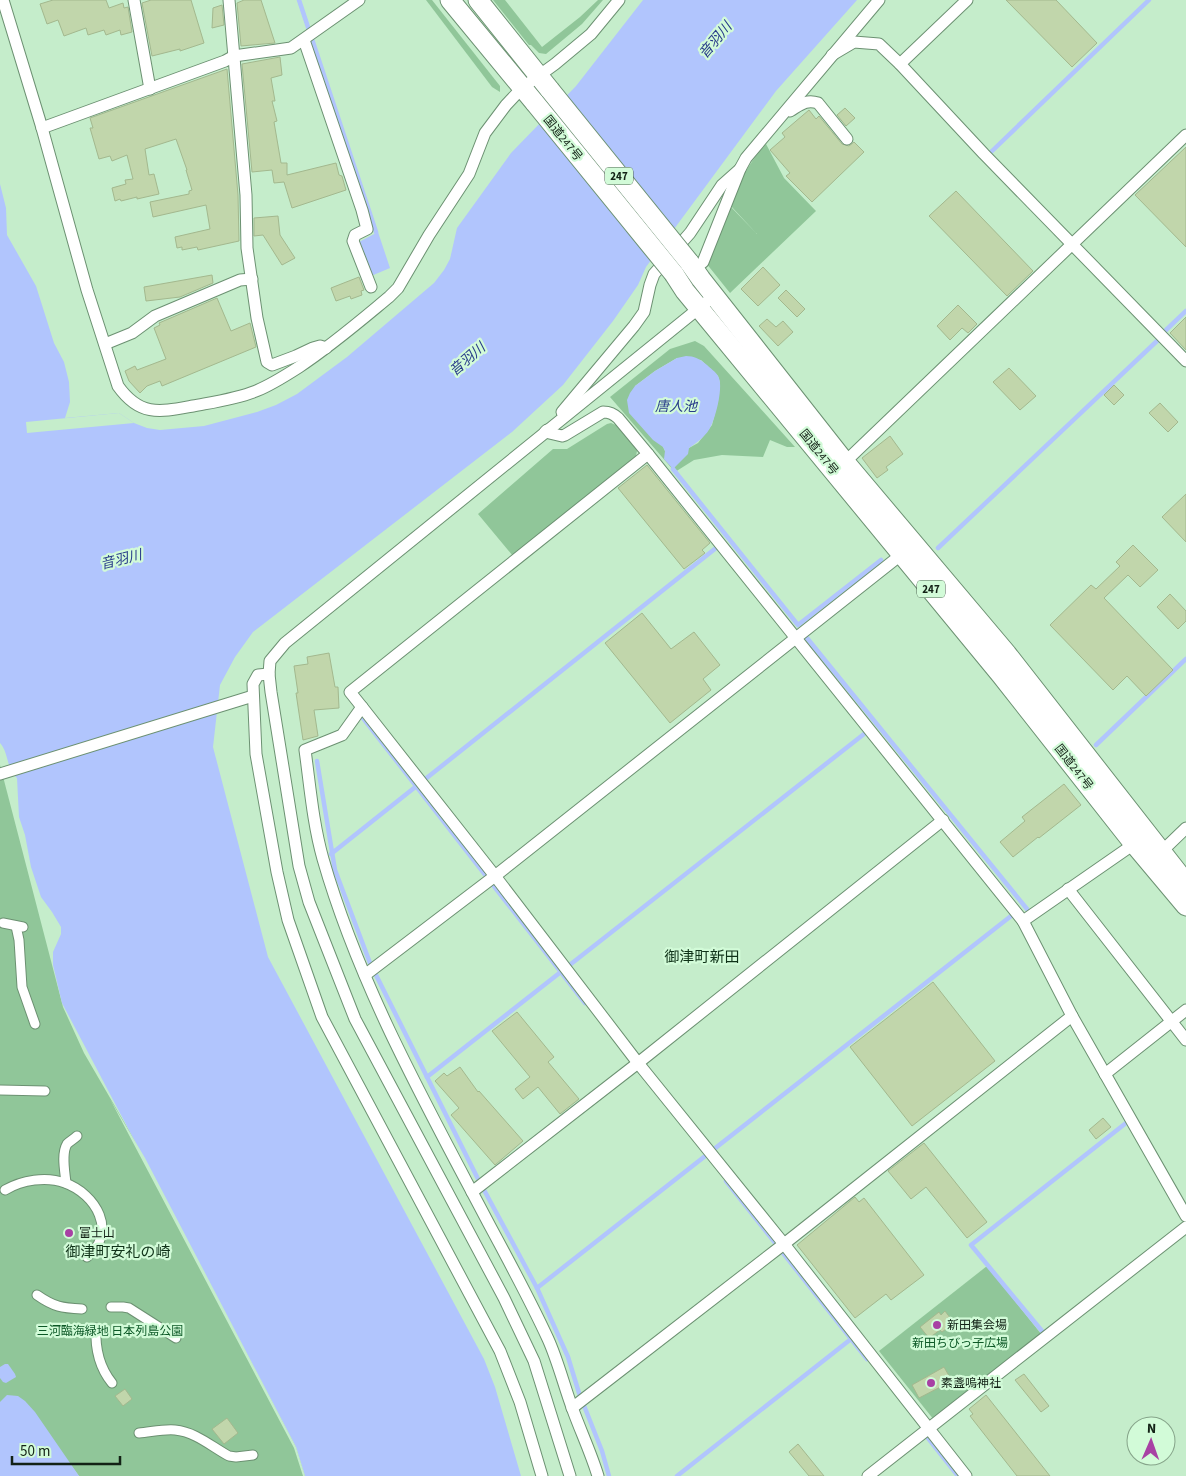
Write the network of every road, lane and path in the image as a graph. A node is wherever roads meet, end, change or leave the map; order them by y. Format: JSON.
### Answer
{"nodes":[{"id":1,"x":3,"y":0,"type":"edge"},
{"id":2,"x":134,"y":0,"type":"edge"},
{"id":3,"x":229,"y":0,"type":"edge"},
{"id":4,"x":359,"y":0,"type":"edge"},
{"id":5,"x":450,"y":0,"type":"edge"},
{"id":6,"x":478,"y":0,"type":"edge"},
{"id":7,"x":619,"y":0,"type":"edge"},
{"id":8,"x":879,"y":0,"type":"edge"},
{"id":9,"x":967,"y":0,"type":"edge"},
{"id":10,"x":308,"y":37,"type":"junction"},
{"id":11,"x":832,"y":55,"type":"junction"},
{"id":12,"x":234,"y":56,"type":"junction"},
{"id":13,"x":900,"y":64,"type":"junction"},
{"id":14,"x":544,"y":83,"type":"junction"},
{"id":15,"x":522,"y":88,"type":"junction"},
{"id":16,"x":150,"y":89,"type":"junction"},
{"id":17,"x":780,"y":117,"type":"junction"},
{"id":18,"x":42,"y":128,"type":"junction"},
{"id":19,"x":1186,"y":135,"type":"edge"},
{"id":20,"x":847,"y":139,"type":"dead end"},
{"id":21,"x":740,"y":169,"type":"junction"},
{"id":22,"x":1072,"y":244,"type":"junction"},
{"id":23,"x":691,"y":265,"type":"junction"},
{"id":24,"x":252,"y":279,"type":"junction"},
{"id":25,"x":371,"y":287,"type":"dead end"},
{"id":26,"x":714,"y":296,"type":"junction"},
{"id":27,"x":699,"y":307,"type":"junction"},
{"id":28,"x":104,"y":344,"type":"junction"},
{"id":29,"x":327,"y":348,"type":"junction"},
{"id":30,"x":1186,"y":361,"type":"edge"},
{"id":31,"x":544,"y":432,"type":"junction"},
{"id":32,"x":648,"y":454,"type":"junction"},
{"id":33,"x":845,"y":462,"type":"junction"},
{"id":34,"x":902,"y":554,"type":"junction"},
{"id":35,"x":796,"y":638,"type":"junction"},
{"id":36,"x":269,"y":674,"type":"junction"},
{"id":37,"x":253,"y":696,"type":"junction"},
{"id":38,"x":362,"y":707,"type":"junction"},
{"id":39,"x":0,"y":774,"type":"edge"},
{"id":40,"x":943,"y":820,"type":"junction"},
{"id":41,"x":1186,"y":828,"type":"edge"},
{"id":42,"x":1134,"y":844,"type":"junction"},
{"id":43,"x":1156,"y":857,"type":"junction"},
{"id":44,"x":495,"y":876,"type":"junction"},
{"id":45,"x":1186,"y":882,"type":"edge"},
{"id":46,"x":1068,"y":889,"type":"junction"},
{"id":47,"x":1186,"y":906,"type":"edge"},
{"id":48,"x":1024,"y":921,"type":"junction"},
{"id":49,"x":3,"y":924,"type":"dead end"},
{"id":50,"x":365,"y":975,"type":"junction"},
{"id":51,"x":1186,"y":1010,"type":"edge"},
{"id":52,"x":1072,"y":1016,"type":"junction"},
{"id":53,"x":1172,"y":1021,"type":"junction"},
{"id":54,"x":35,"y":1024,"type":"dead end"},
{"id":55,"x":1186,"y":1040,"type":"edge"},
{"id":56,"x":638,"y":1063,"type":"junction"},
{"id":57,"x":1105,"y":1074,"type":"junction"},
{"id":58,"x":0,"y":1090,"type":"edge"},
{"id":59,"x":45,"y":1091,"type":"dead end"},
{"id":60,"x":78,"y":1136,"type":"dead end"},
{"id":61,"x":66,"y":1183,"type":"junction"},
{"id":62,"x":6,"y":1190,"type":"dead end"},
{"id":63,"x":472,"y":1192,"type":"junction"},
{"id":64,"x":1186,"y":1216,"type":"edge"},
{"id":65,"x":1186,"y":1227,"type":"edge"},
{"id":66,"x":784,"y":1244,"type":"junction"},
{"id":67,"x":87,"y":1257,"type":"dead end"},
{"id":68,"x":37,"y":1295,"type":"dead end"},
{"id":69,"x":112,"y":1307,"type":"dead end"},
{"id":70,"x":82,"y":1309,"type":"dead end"},
{"id":71,"x":96,"y":1328,"type":"dead end"},
{"id":72,"x":176,"y":1338,"type":"dead end"},
{"id":73,"x":112,"y":1384,"type":"dead end"},
{"id":74,"x":572,"y":1408,"type":"junction"},
{"id":75,"x":929,"y":1429,"type":"junction"},
{"id":76,"x":139,"y":1433,"type":"dead end"},
{"id":77,"x":253,"y":1455,"type":"dead end"},
{"id":78,"x":542,"y":1476,"type":"edge"},
{"id":79,"x":570,"y":1476,"type":"edge"},
{"id":80,"x":598,"y":1476,"type":"edge"},
{"id":81,"x":868,"y":1476,"type":"edge"},
{"id":82,"x":966,"y":1476,"type":"edge"}],
"edges":[{"from":1,"to":18,"type":"street"},
{"from":2,"to":16,"type":"street"},
{"from":3,"to":12,"type":"street"},
{"from":4,"to":10,"type":"street"},
{"from":5,"to":15,"type":"highway","name":"国道247号","number":"247"},
{"from":6,"to":14,"type":"highway","name":"国道247号","number":"247"},
{"from":7,"to":14,"type":"street"},
{"from":8,"to":11,"type":"street"},
{"from":9,"to":13,"type":"street"},
{"from":10,"to":12,"type":"street"},
{"from":10,"to":25,"type":"street"},
{"from":11,"to":13,"type":"street"},
{"from":11,"to":17,"type":"street"},
{"from":12,"to":16,"type":"street"},
{"from":12,"to":24,"type":"street"},
{"from":13,"to":22,"type":"street"},
{"from":14,"to":15,"type":"street"},
{"from":14,"to":23,"type":"highway","name":"国道247号","number":"247","bridge":true},
{"from":15,"to":27,"type":"highway","name":"国道247号","number":"247","bridge":true},
{"from":15,"to":29,"type":"street"},
{"from":16,"to":18,"type":"street"},
{"from":17,"to":20,"type":"street"},
{"from":17,"to":21,"type":"street"},
{"from":18,"to":28,"type":"street"},
{"from":19,"to":22,"type":"street"},
{"from":21,"to":23,"type":"street"},
{"from":21,"to":31,"type":"street"},
{"from":22,"to":30,"type":"street"},
{"from":22,"to":33,"type":"street"},
{"from":23,"to":26,"type":"highway","name":"国道247号","number":"247"},
{"from":24,"to":28,"type":"street"},
{"from":24,"to":29,"type":"street"},
{"from":26,"to":27,"type":"street"},
{"from":26,"to":33,"type":"highway","name":"国道247号","number":"247"},
{"from":27,"to":31,"type":"street"},
{"from":27,"to":34,"type":"highway","name":"国道247号","number":"247"},
{"from":28,"to":29,"type":"street"},
{"from":31,"to":32,"type":"street"},
{"from":31,"to":36,"type":"street"},
{"from":32,"to":35,"type":"street"},
{"from":32,"to":38,"type":"street"},
{"from":33,"to":43,"type":"highway","name":"国道247号","number":"247"},
{"from":34,"to":35,"type":"street"},
{"from":34,"to":42,"type":"highway","name":"国道247号","number":"247"},
{"from":35,"to":40,"type":"street"},
{"from":35,"to":44,"type":"street"},
{"from":36,"to":37,"type":"street"},
{"from":36,"to":79,"type":"street"},
{"from":37,"to":39,"type":"street"},
{"from":37,"to":78,"type":"street"},
{"from":38,"to":44,"type":"street"},
{"from":38,"to":50,"type":"street"},
{"from":40,"to":48,"type":"street"},
{"from":40,"to":56,"type":"street"},
{"from":41,"to":43,"type":"street"},
{"from":42,"to":43,"type":"highway","name":"国道247号","number":"247"},
{"from":42,"to":46,"type":"street"},
{"from":43,"to":45,"type":"highway","name":"国道247号","number":"247"},
{"from":43,"to":47,"type":"highway","name":"国道247号","number":"247"},
{"from":44,"to":50,"type":"street"},
{"from":44,"to":56,"type":"street"},
{"from":46,"to":48,"type":"street"},
{"from":46,"to":53,"type":"street"},
{"from":48,"to":52,"type":"street"},
{"from":49,"to":54,"type":"street"},
{"from":50,"to":63,"type":"street"},
{"from":51,"to":53,"type":"street"},
{"from":52,"to":57,"type":"street"},
{"from":52,"to":66,"type":"street"},
{"from":53,"to":55,"type":"street"},
{"from":53,"to":57,"type":"street"},
{"from":56,"to":63,"type":"street"},
{"from":56,"to":66,"type":"street"},
{"from":57,"to":64,"type":"street"},
{"from":58,"to":59,"type":"street"},
{"from":60,"to":61,"type":"street"},
{"from":61,"to":62,"type":"street"},
{"from":61,"to":67,"type":"street"},
{"from":63,"to":74,"type":"street"},
{"from":65,"to":75,"type":"street"},
{"from":66,"to":74,"type":"street"},
{"from":66,"to":75,"type":"street"},
{"from":68,"to":70,"type":"street"},
{"from":69,"to":72,"type":"street"},
{"from":71,"to":73,"type":"street"},
{"from":74,"to":80,"type":"street"},
{"from":75,"to":81,"type":"street"},
{"from":75,"to":82,"type":"street"},
{"from":76,"to":77,"type":"street"}]}
